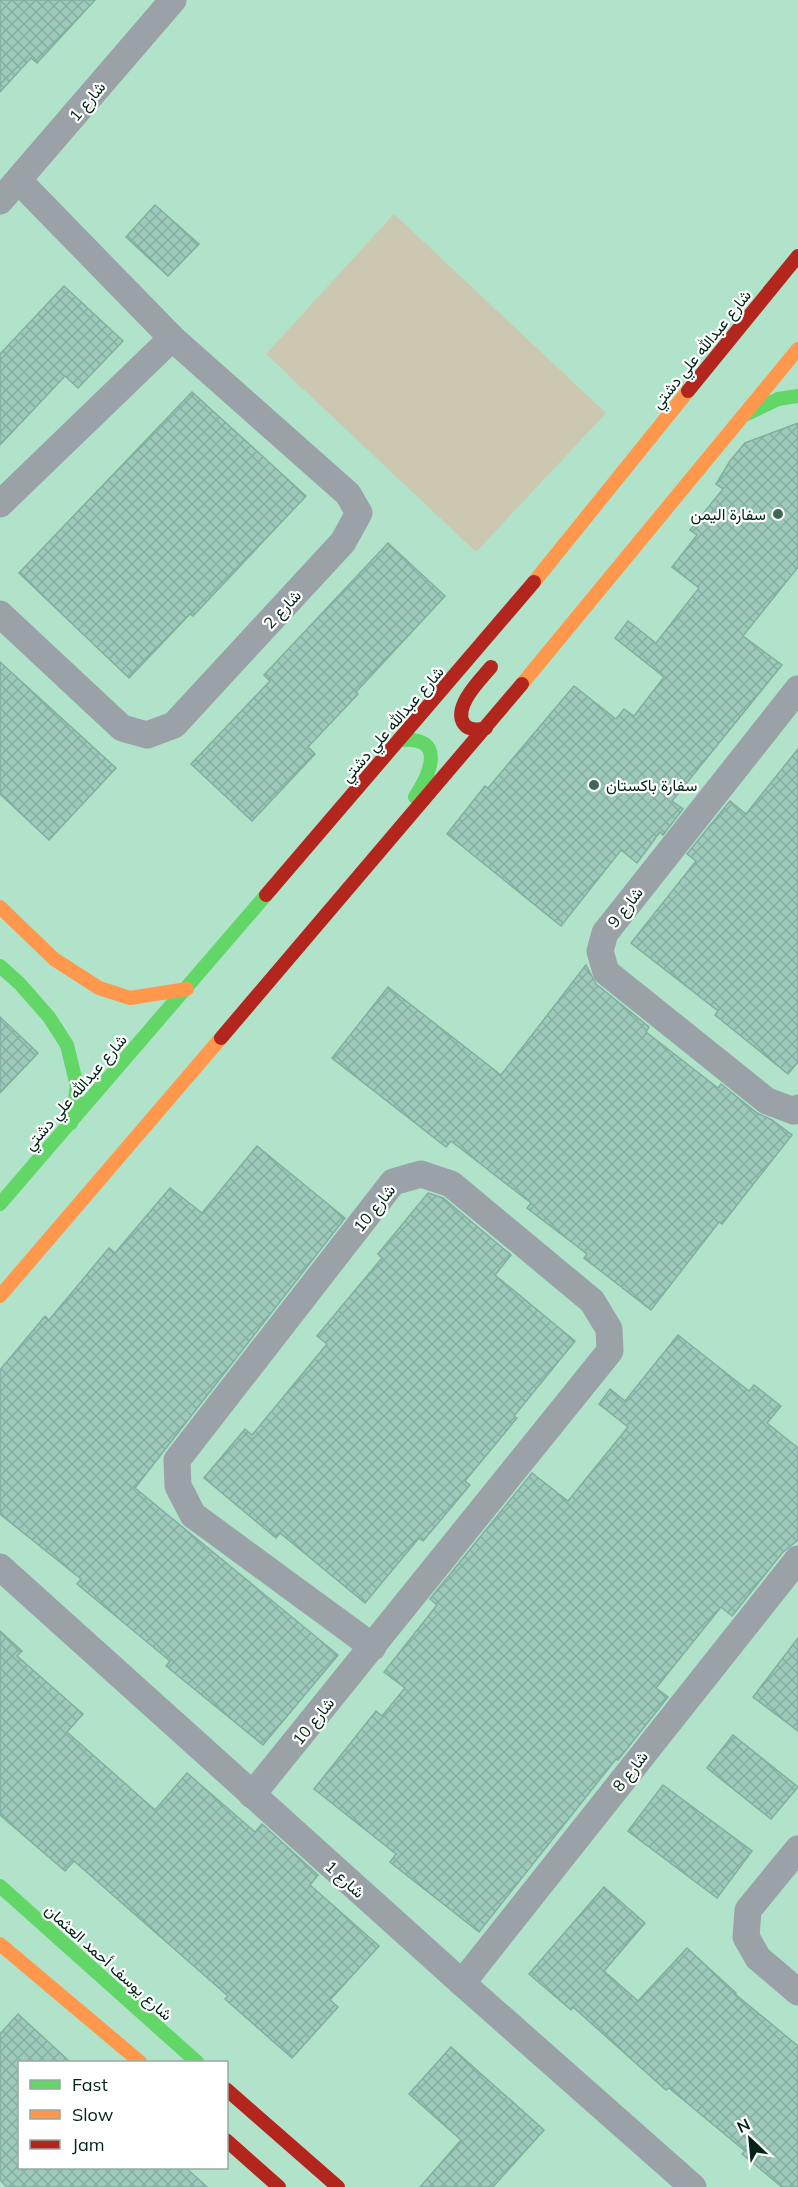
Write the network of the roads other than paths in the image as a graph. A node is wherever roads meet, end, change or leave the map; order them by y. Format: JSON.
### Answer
{"nodes":[{"id":1,"x":172,"y":0,"type":"edge"},
{"id":2,"x":19,"y":180,"type":"junction"},
{"id":3,"x":0,"y":201,"type":"edge"},
{"id":4,"x":798,"y":256,"type":"edge"},
{"id":5,"x":172,"y":338,"type":"junction"},
{"id":6,"x":798,"y":349,"type":"edge"},
{"id":7,"x":798,"y":396,"type":"edge"},
{"id":8,"x":737,"y":422,"type":"junction"},
{"id":9,"x":0,"y":504,"type":"edge"},
{"id":10,"x":508,"y":614,"type":"junction"},
{"id":11,"x":0,"y":615,"type":"edge"},
{"id":12,"x":510,"y":633,"type":"dead end"},
{"id":13,"x":497,"y":660,"type":"dead end"},
{"id":14,"x":798,"y":689,"type":"edge"},
{"id":15,"x":486,"y":728,"type":"junction"},
{"id":16,"x":401,"y":740,"type":"junction"},
{"id":17,"x":394,"y":836,"type":"junction"},
{"id":18,"x":0,"y":907,"type":"edge"},
{"id":19,"x":54,"y":959,"type":"junction"},
{"id":20,"x":0,"y":966,"type":"edge"},
{"id":21,"x":52,"y":977,"type":"dead end"},
{"id":22,"x":20,"y":984,"type":"junction"},
{"id":23,"x":37,"y":988,"type":"dead end"},
{"id":24,"x":187,"y":989,"type":"junction"},
{"id":25,"x":798,"y":1108,"type":"edge"},
{"id":26,"x":70,"y":1123,"type":"junction"},
{"id":27,"x":0,"y":1204,"type":"edge"},
{"id":28,"x":0,"y":1296,"type":"edge"},
{"id":29,"x":798,"y":1559,"type":"edge"},
{"id":30,"x":0,"y":1567,"type":"edge"},
{"id":31,"x":374,"y":1647,"type":"junction"},
{"id":32,"x":252,"y":1795,"type":"junction"},
{"id":33,"x":798,"y":1849,"type":"edge"},
{"id":34,"x":0,"y":1886,"type":"edge"},
{"id":35,"x":0,"y":1944,"type":"edge"},
{"id":36,"x":462,"y":1983,"type":"junction"},
{"id":37,"x":798,"y":1992,"type":"edge"},
{"id":38,"x":150,"y":2056,"type":"edge"},
{"id":39,"x":173,"y":2061,"type":"edge"},
{"id":40,"x":196,"y":2061,"type":"edge"},
{"id":41,"x":228,"y":2091,"type":"edge"},
{"id":42,"x":228,"y":2109,"type":"edge"},
{"id":43,"x":244,"y":2123,"type":"dead end"},
{"id":44,"x":228,"y":2142,"type":"edge"},
{"id":45,"x":279,"y":2187,"type":"edge"},
{"id":46,"x":338,"y":2187,"type":"edge"},
{"id":47,"x":693,"y":2187,"type":"edge"}],
"edges":[{"from":1,"to":2,"type":"street","name":"شارع 1"},
{"from":2,"to":3,"type":"street","name":"شارع 1"},
{"from":2,"to":5,"type":"street","name":"شارع 2"},
{"from":4,"to":10,"type":"main road","name":"شارع عبدالله علي دشتي"},
{"from":5,"to":9,"type":"street"},
{"from":5,"to":11,"type":"street","name":"شارع 2"},
{"from":6,"to":8,"type":"main road"},
{"from":7,"to":8,"type":"main road"},
{"from":8,"to":15,"type":"main road"},
{"from":10,"to":12,"type":"main road"},
{"from":10,"to":16,"type":"main road","name":"شارع عبدالله علي دشتي"},
{"from":13,"to":15,"type":"main road"},
{"from":14,"to":25,"type":"street","name":"شارع 9"},
{"from":15,"to":17,"type":"main road"},
{"from":16,"to":17,"type":"main road"},
{"from":16,"to":24,"type":"main road","name":"شارع عبدالله علي دشتي"},
{"from":17,"to":28,"type":"main road"},
{"from":18,"to":19,"type":"main road"},
{"from":19,"to":21,"type":"main road"},
{"from":19,"to":24,"type":"main road"},
{"from":20,"to":22,"type":"main road"},
{"from":22,"to":23,"type":"main road"},
{"from":22,"to":26,"type":"main road"},
{"from":24,"to":26,"type":"main road","name":"شارع عبدالله علي دشتي"},
{"from":26,"to":27,"type":"main road","name":"شارع عبدالله علي دشتي"},
{"from":29,"to":36,"type":"street","name":"شارع 8"},
{"from":30,"to":32,"type":"street","name":"شارع 1"},
{"from":31,"to":31,"type":"street","name":"شارع 10"},
{"from":31,"to":32,"type":"street","name":"شارع 10"},
{"from":32,"to":36,"type":"street","name":"شارع 1"},
{"from":33,"to":37,"type":"street"},
{"from":34,"to":40,"type":"main road","name":"شارع يوسف أحمد العثمان"},
{"from":35,"to":38,"type":"main road"},
{"from":36,"to":47,"type":"street","name":"شارع 1"},
{"from":38,"to":39,"type":"main road"},
{"from":41,"to":46,"type":"main road"},
{"from":42,"to":43,"type":"main road"},
{"from":44,"to":45,"type":"main road"}]}
